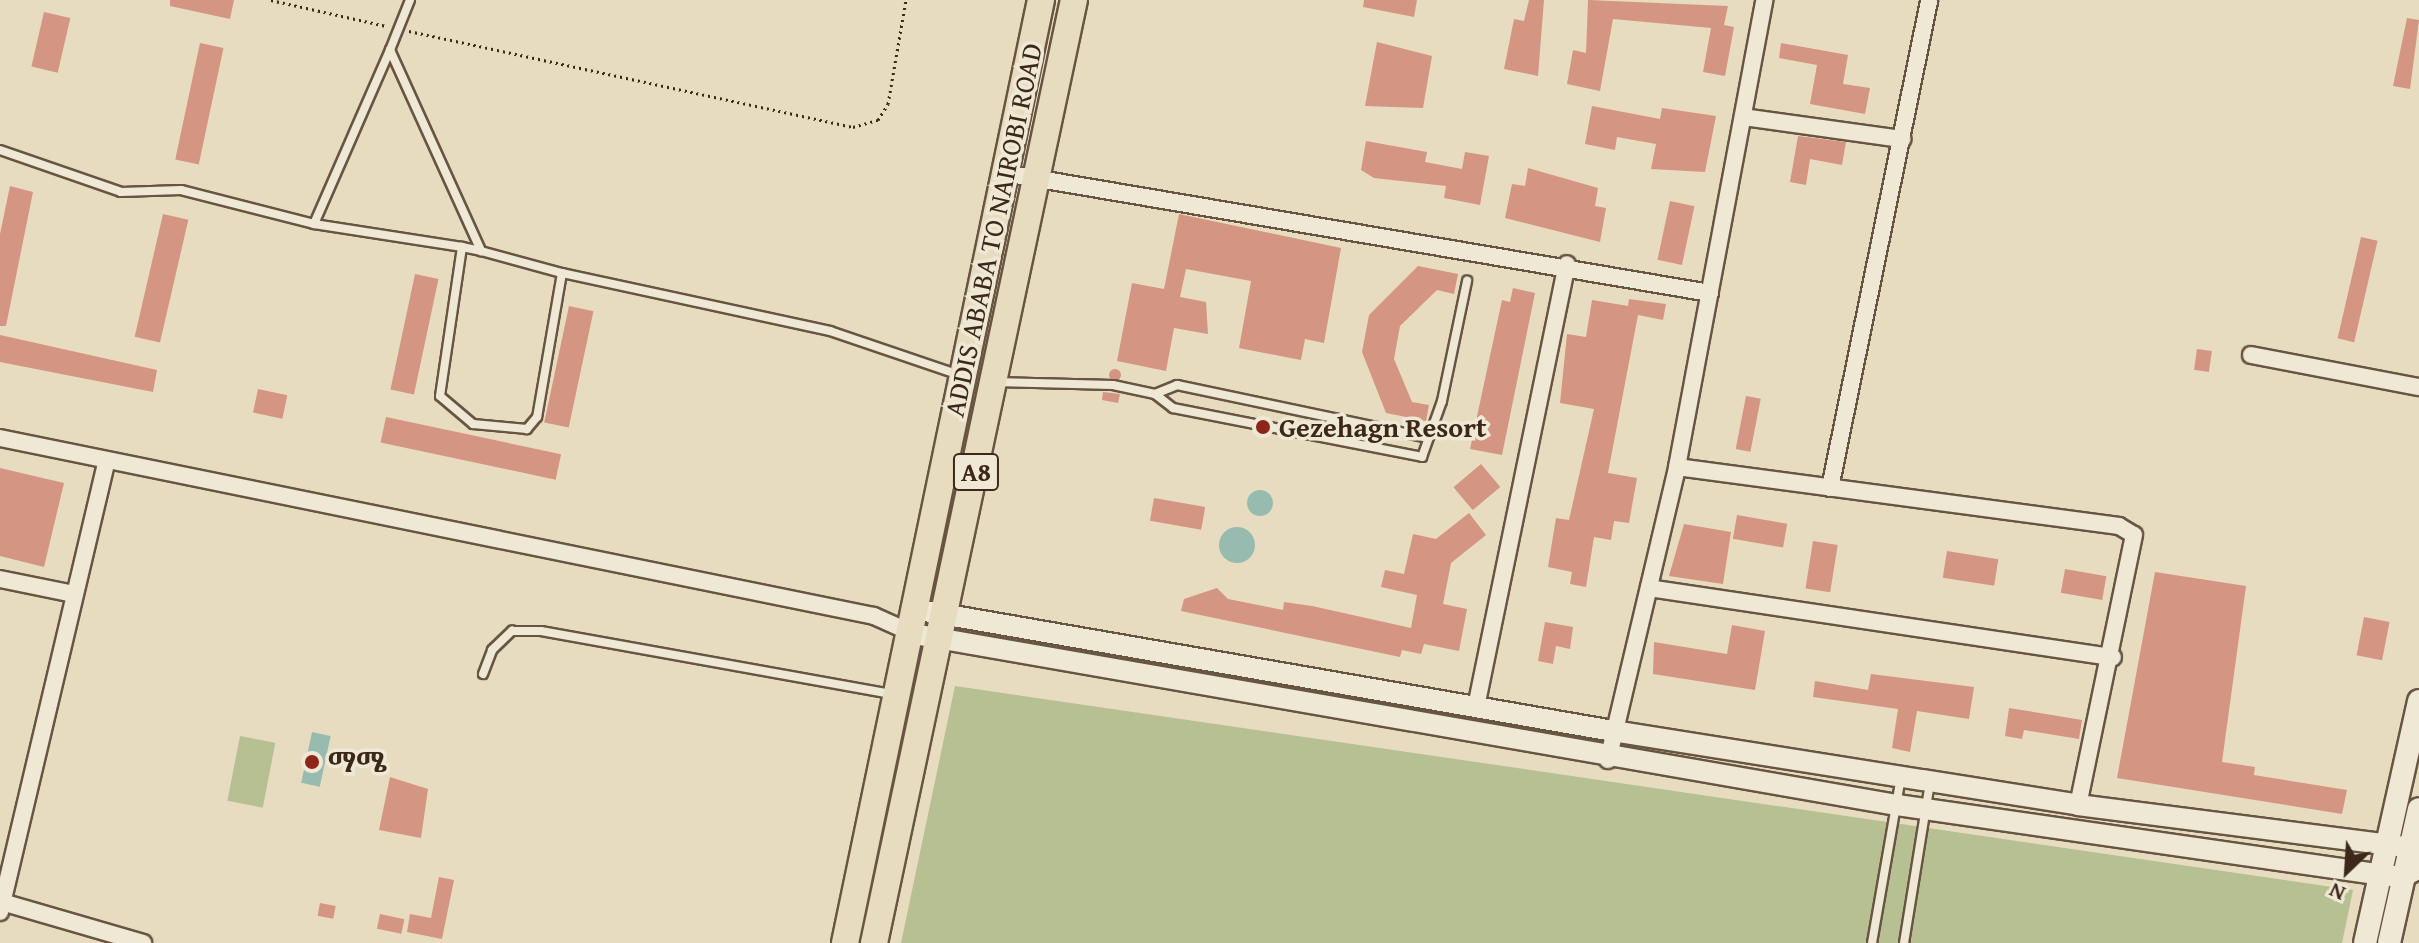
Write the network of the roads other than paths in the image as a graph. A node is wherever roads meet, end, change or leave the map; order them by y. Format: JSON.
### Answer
{"nodes":[{"id":1,"x":410,"y":0,"type":"edge"},
{"id":2,"x":1041,"y":0,"type":"edge"},
{"id":3,"x":1074,"y":0,"type":"edge"},
{"id":4,"x":1764,"y":0,"type":"edge"},
{"id":5,"x":1929,"y":0,"type":"edge"},
{"id":6,"x":390,"y":50,"type":"junction"},
{"id":7,"x":1743,"y":117,"type":"junction"},
{"id":8,"x":1902,"y":139,"type":"junction"},
{"id":9,"x":0,"y":150,"type":"edge"},
{"id":10,"x":1004,"y":173,"type":"junction"},
{"id":11,"x":1037,"y":178,"type":"junction"},
{"id":12,"x":314,"y":224,"type":"junction"},
{"id":13,"x":462,"y":247,"type":"junction"},
{"id":14,"x":481,"y":251,"type":"junction"},
{"id":15,"x":1567,"y":264,"type":"junction"},
{"id":16,"x":562,"y":273,"type":"junction"},
{"id":17,"x":1467,"y":281,"type":"dead end"},
{"id":18,"x":1710,"y":293,"type":"junction"},
{"id":19,"x":2251,"y":355,"type":"dead end"},
{"id":20,"x":963,"y":376,"type":"junction"},
{"id":21,"x":994,"y":382,"type":"junction"},
{"id":22,"x":2419,"y":387,"type":"edge"},
{"id":23,"x":1155,"y":394,"type":"junction"},
{"id":24,"x":0,"y":438,"type":"edge"},
{"id":25,"x":1428,"y":438,"type":"junction"},
{"id":26,"x":107,"y":461,"type":"junction"},
{"id":27,"x":1677,"y":467,"type":"junction"},
{"id":28,"x":1830,"y":488,"type":"junction"},
{"id":29,"x":0,"y":579,"type":"edge"},
{"id":30,"x":1649,"y":588,"type":"junction"},
{"id":31,"x":74,"y":594,"type":"junction"},
{"id":32,"x":946,"y":614,"type":"junction"},
{"id":33,"x":874,"y":616,"type":"junction"},
{"id":34,"x":916,"y":622,"type":"junction"},
{"id":35,"x":940,"y":641,"type":"junction"},
{"id":36,"x":2113,"y":657,"type":"junction"},
{"id":37,"x":483,"y":674,"type":"dead end"},
{"id":38,"x":900,"y":695,"type":"junction"},
{"id":39,"x":2419,"y":701,"type":"edge"},
{"id":40,"x":1476,"y":707,"type":"junction"},
{"id":41,"x":1613,"y":731,"type":"junction"},
{"id":42,"x":1608,"y":760,"type":"junction"},
{"id":43,"x":1901,"y":776,"type":"junction"},
{"id":44,"x":1930,"y":781,"type":"junction"},
{"id":45,"x":1897,"y":805,"type":"junction"},
{"id":46,"x":2078,"y":805,"type":"junction"},
{"id":47,"x":2419,"y":809,"type":"edge"},
{"id":48,"x":1927,"y":810,"type":"junction"},
{"id":49,"x":2415,"y":843,"type":"edge"},
{"id":50,"x":2387,"y":846,"type":"junction"},
{"id":51,"x":5,"y":865,"type":"edge"},
{"id":52,"x":2401,"y":874,"type":"edge"},
{"id":53,"x":1,"y":907,"type":"edge"},
{"id":54,"x":143,"y":943,"type":"edge"},
{"id":55,"x":845,"y":943,"type":"edge"},
{"id":56,"x":874,"y":943,"type":"edge"},
{"id":57,"x":1872,"y":943,"type":"edge"},
{"id":58,"x":1904,"y":943,"type":"edge"},
{"id":59,"x":2365,"y":943,"type":"edge"},
{"id":60,"x":2389,"y":943,"type":"edge"}],
"edges":[{"from":1,"to":6,"type":"lane"},
{"from":2,"to":10,"type":"highway","name":"ADDIS ABABA TO NAIROBI ROAD","number":"A8"},
{"from":3,"to":11,"type":"highway","name":"ADDIS ABABA TO NAIROBI ROAD","number":"A8"},
{"from":4,"to":7,"type":"street"},
{"from":5,"to":8,"type":"street"},
{"from":6,"to":12,"type":"lane"},
{"from":6,"to":14,"type":"lane"},
{"from":7,"to":8,"type":"street"},
{"from":7,"to":18,"type":"street"},
{"from":8,"to":28,"type":"street"},
{"from":9,"to":12,"type":"lane"},
{"from":10,"to":11,"type":"street"},
{"from":10,"to":20,"type":"highway","name":"ADDIS ABABA TO NAIROBI ROAD","number":"A8"},
{"from":11,"to":15,"type":"street"},
{"from":11,"to":21,"type":"highway","name":"ADDIS ABABA TO NAIROBI ROAD","number":"A8"},
{"from":12,"to":13,"type":"lane"},
{"from":13,"to":14,"type":"lane"},
{"from":13,"to":16,"type":"lane"},
{"from":14,"to":16,"type":"lane"},
{"from":15,"to":18,"type":"street"},
{"from":15,"to":40,"type":"street"},
{"from":16,"to":20,"type":"lane"},
{"from":17,"to":25,"type":"lane"},
{"from":18,"to":27,"type":"street"},
{"from":19,"to":22,"type":"street"},
{"from":20,"to":34,"type":"highway","name":"ADDIS ABABA TO NAIROBI ROAD","number":"A8"},
{"from":21,"to":23,"type":"lane"},
{"from":21,"to":32,"type":"highway","name":"ADDIS ABABA TO NAIROBI ROAD","number":"A8"},
{"from":23,"to":25,"type":"lane"},
{"from":23,"to":25,"type":"lane"},
{"from":24,"to":26,"type":"street"},
{"from":26,"to":31,"type":"street"},
{"from":26,"to":33,"type":"street"},
{"from":27,"to":28,"type":"street"},
{"from":27,"to":30,"type":"street"},
{"from":28,"to":36,"type":"street"},
{"from":29,"to":31,"type":"street"},
{"from":30,"to":36,"type":"street"},
{"from":30,"to":41,"type":"street"},
{"from":31,"to":51,"type":"street"},
{"from":32,"to":34,"type":"street"},
{"from":32,"to":35,"type":"highway","name":"ADDIS ABABA TO NAIROBI ROAD","number":"A8"},
{"from":32,"to":40,"type":"street"},
{"from":33,"to":34,"type":"street"},
{"from":33,"to":34,"type":"street"},
{"from":34,"to":35,"type":"street"},
{"from":34,"to":38,"type":"highway","name":"ADDIS ABABA TO NAIROBI ROAD","number":"A8"},
{"from":35,"to":42,"type":"street"},
{"from":35,"to":56,"type":"highway","name":"ADDIS ABABA TO NAIROBI ROAD","number":"A8"},
{"from":36,"to":46,"type":"street"},
{"from":37,"to":38,"type":"lane"},
{"from":38,"to":55,"type":"highway","name":"ADDIS ABABA TO NAIROBI ROAD","number":"A8"},
{"from":39,"to":50,"type":"main road"},
{"from":40,"to":41,"type":"street"},
{"from":41,"to":42,"type":"street"},
{"from":41,"to":43,"type":"street"},
{"from":42,"to":45,"type":"street"},
{"from":43,"to":44,"type":"street"},
{"from":43,"to":45,"type":"lane"},
{"from":44,"to":46,"type":"street"},
{"from":44,"to":48,"type":"lane"},
{"from":45,"to":48,"type":"street"},
{"from":45,"to":57,"type":"lane"},
{"from":46,"to":50,"type":"street"},
{"from":47,"to":49,"type":"main road"},
{"from":48,"to":52,"type":"street"},
{"from":48,"to":58,"type":"lane"},
{"from":49,"to":50,"type":"street"},
{"from":49,"to":52,"type":"main road"},
{"from":50,"to":52,"type":"main road"},
{"from":51,"to":53,"type":"street"},
{"from":52,"to":59,"type":"main road"},
{"from":52,"to":60,"type":"main road"},
{"from":53,"to":54,"type":"street"}]}
